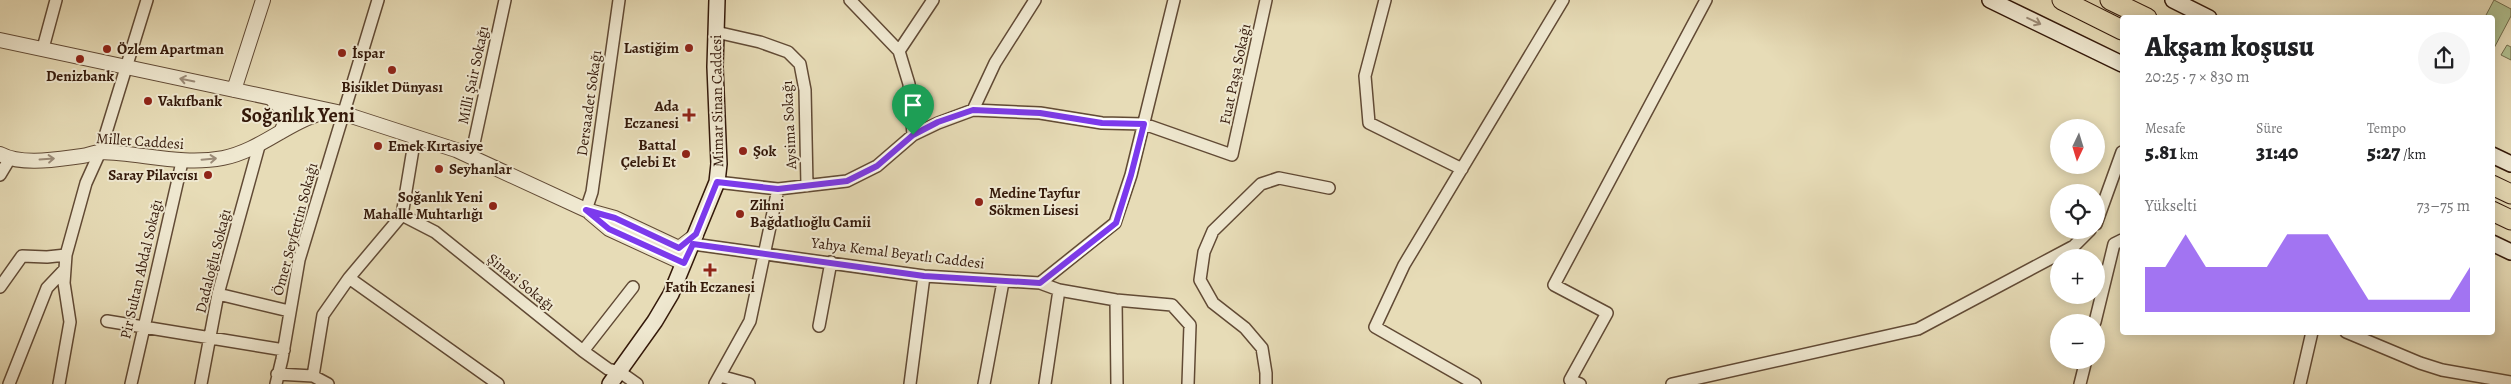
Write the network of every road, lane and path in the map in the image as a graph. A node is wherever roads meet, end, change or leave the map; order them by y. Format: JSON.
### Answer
{"nodes":[{"id":1,"x":56,"y":0,"type":"edge"},
{"id":2,"x":147,"y":0,"type":"edge"},
{"id":3,"x":263,"y":0,"type":"edge"},
{"id":4,"x":378,"y":0,"type":"edge"},
{"id":5,"x":505,"y":0,"type":"edge"},
{"id":6,"x":619,"y":0,"type":"edge"},
{"id":7,"x":717,"y":0,"type":"edge"},
{"id":8,"x":850,"y":0,"type":"edge"},
{"id":9,"x":933,"y":0,"type":"edge"},
{"id":10,"x":1035,"y":0,"type":"edge"},
{"id":11,"x":1174,"y":0,"type":"edge"},
{"id":12,"x":1266,"y":0,"type":"edge"},
{"id":13,"x":1385,"y":0,"type":"edge"},
{"id":14,"x":1563,"y":0,"type":"edge"},
{"id":15,"x":1706,"y":0,"type":"edge"},
{"id":16,"x":1990,"y":0,"type":"edge"},
{"id":17,"x":2062,"y":0,"type":"edge"},
{"id":18,"x":2110,"y":0,"type":"edge"},
{"id":19,"x":2173,"y":0,"type":"edge"},
{"id":20,"x":2141,"y":15,"type":"edge"},
{"id":21,"x":2203,"y":15,"type":"edge"},
{"id":22,"x":2120,"y":29,"type":"edge"},
{"id":23,"x":716,"y":32,"type":"junction"},
{"id":24,"x":0,"y":40,"type":"edge"},
{"id":25,"x":43,"y":48,"type":"junction"},
{"id":26,"x":898,"y":51,"type":"junction"},
{"id":27,"x":2120,"y":63,"type":"edge"},
{"id":28,"x":127,"y":67,"type":"junction"},
{"id":29,"x":234,"y":90,"type":"junction"},
{"id":30,"x":272,"y":98,"type":"junction"},
{"id":31,"x":973,"y":110,"type":"junction"},
{"id":32,"x":336,"y":112,"type":"junction"},
{"id":33,"x":1144,"y":124,"type":"junction"},
{"id":34,"x":282,"y":132,"type":"junction"},
{"id":35,"x":913,"y":135,"type":"junction"},
{"id":36,"x":415,"y":137,"type":"junction"},
{"id":37,"x":259,"y":146,"type":"junction"},
{"id":38,"x":100,"y":152,"type":"junction"},
{"id":39,"x":2495,"y":156,"type":"edge"},
{"id":40,"x":5,"y":157,"type":"edge"},
{"id":41,"x":471,"y":157,"type":"junction"},
{"id":42,"x":2120,"y":158,"type":"edge"},
{"id":43,"x":182,"y":162,"type":"junction"},
{"id":44,"x":2511,"y":164,"type":"edge"},
{"id":45,"x":1462,"y":169,"type":"junction"},
{"id":46,"x":0,"y":175,"type":"edge"},
{"id":47,"x":717,"y":182,"type":"junction"},
{"id":48,"x":807,"y":186,"type":"junction"},
{"id":49,"x":1329,"y":188,"type":"dead end"},
{"id":50,"x":778,"y":189,"type":"junction"},
{"id":51,"x":2105,"y":199,"type":"edge"},
{"id":52,"x":586,"y":210,"type":"junction"},
{"id":53,"x":402,"y":215,"type":"junction"},
{"id":54,"x":694,"y":239,"type":"junction"},
{"id":55,"x":2081,"y":239,"type":"edge"},
{"id":56,"x":2120,"y":241,"type":"edge"},
{"id":57,"x":2495,"y":244,"type":"edge"},
{"id":58,"x":2511,"y":252,"type":"edge"},
{"id":59,"x":763,"y":254,"type":"junction"},
{"id":60,"x":66,"y":255,"type":"junction"},
{"id":61,"x":831,"y":262,"type":"junction"},
{"id":62,"x":684,"y":263,"type":"junction"},
{"id":63,"x":65,"y":268,"type":"junction"},
{"id":64,"x":924,"y":276,"type":"junction"},
{"id":65,"x":349,"y":278,"type":"junction"},
{"id":66,"x":1003,"y":282,"type":"junction"},
{"id":67,"x":1040,"y":283,"type":"junction"},
{"id":68,"x":633,"y":286,"type":"dead end"},
{"id":69,"x":0,"y":287,"type":"edge"},
{"id":70,"x":1059,"y":290,"type":"junction"},
{"id":71,"x":218,"y":294,"type":"junction"},
{"id":72,"x":1116,"y":300,"type":"junction"},
{"id":73,"x":289,"y":311,"type":"junction"},
{"id":74,"x":2097,"y":314,"type":"edge"},
{"id":75,"x":107,"y":321,"type":"dead end"},
{"id":76,"x":819,"y":326,"type":"dead end"},
{"id":77,"x":143,"y":327,"type":"junction"},
{"id":78,"x":2311,"y":335,"type":"edge"},
{"id":79,"x":2353,"y":335,"type":"edge"},
{"id":80,"x":210,"y":338,"type":"junction"},
{"id":81,"x":284,"y":350,"type":"junction"},
{"id":82,"x":583,"y":351,"type":"junction"},
{"id":83,"x":2084,"y":369,"type":"edge"},
{"id":84,"x":620,"y":372,"type":"junction"},
{"id":85,"x":313,"y":376,"type":"junction"},
{"id":86,"x":277,"y":379,"type":"edge"},
{"id":87,"x":718,"y":380,"type":"edge"},
{"id":88,"x":2511,"y":382,"type":"edge"},
{"id":89,"x":9,"y":384,"type":"edge"},
{"id":90,"x":59,"y":384,"type":"edge"},
{"id":91,"x":131,"y":384,"type":"edge"},
{"id":92,"x":201,"y":384,"type":"edge"},
{"id":93,"x":328,"y":384,"type":"edge"},
{"id":94,"x":498,"y":384,"type":"edge"},
{"id":95,"x":610,"y":384,"type":"edge"},
{"id":96,"x":637,"y":384,"type":"edge"},
{"id":97,"x":749,"y":384,"type":"edge"},
{"id":98,"x":910,"y":384,"type":"edge"},
{"id":99,"x":984,"y":384,"type":"edge"},
{"id":100,"x":1045,"y":384,"type":"edge"},
{"id":101,"x":1117,"y":384,"type":"edge"},
{"id":102,"x":1188,"y":384,"type":"edge"},
{"id":103,"x":1266,"y":384,"type":"edge"},
{"id":104,"x":1475,"y":384,"type":"edge"},
{"id":105,"x":1580,"y":384,"type":"edge"},
{"id":106,"x":1672,"y":384,"type":"edge"},
{"id":107,"x":2080,"y":384,"type":"edge"},
{"id":108,"x":2300,"y":384,"type":"edge"}],
"edges":[{"from":1,"to":25,"type":"street"},
{"from":2,"to":28,"type":"street"},
{"from":3,"to":29,"type":"street"},
{"from":4,"to":32,"type":"street","name":"Ömer Seyfettin Sokağı"},
{"from":5,"to":41,"type":"street","name":"Milli Şair Sokağı"},
{"from":6,"to":52,"type":"street","name":"Dersaadet Sokağı"},
{"from":7,"to":23,"type":"main road","name":"Mimar Sinan Caddesi"},
{"from":8,"to":26,"type":"street"},
{"from":9,"to":26,"type":"street"},
{"from":10,"to":31,"type":"street"},
{"from":11,"to":33,"type":"street"},
{"from":12,"to":33,"type":"street","name":"Fuat Paşa Sokağı"},
{"from":13,"to":45,"type":"street"},
{"from":14,"to":45,"type":"street"},
{"from":15,"to":105,"type":"street"},
{"from":16,"to":27,"type":"main road","one_way":true},
{"from":17,"to":22,"type":"highway"},
{"from":18,"to":20,"type":"highway"},
{"from":19,"to":21,"type":"main road"},
{"from":23,"to":47,"type":"main road","name":"Mimar Sinan Caddesi"},
{"from":23,"to":48,"type":"street","name":"Aysima Sokağı"},
{"from":24,"to":25,"type":"street"},
{"from":25,"to":28,"type":"street"},
{"from":26,"to":35,"type":"street"},
{"from":29,"to":28,"type":"street","one_way":true},
{"from":28,"to":38,"type":"street"},
{"from":29,"to":30,"type":"street"},
{"from":30,"to":32,"type":"street"},
{"from":30,"to":34,"type":"street"},
{"from":31,"to":33,"type":"street"},
{"from":31,"to":35,"type":"street"},
{"from":32,"to":34,"type":"street","name":"Millet Caddesi"},
{"from":32,"to":36,"type":"street"},
{"from":32,"to":73,"type":"street","name":"Ömer Seyfettin Sokağı"},
{"from":33,"to":67,"type":"street"},
{"from":34,"to":37,"type":"street","name":"Millet Caddesi"},
{"from":35,"to":48,"type":"street"},
{"from":36,"to":41,"type":"street"},
{"from":36,"to":53,"type":"street"},
{"from":43,"to":37,"type":"street","name":"Millet Caddesi","one_way":true},
{"from":37,"to":71,"type":"street","name":"Dadaloğlu Sokağı"},
{"from":40,"to":38,"type":"street","name":"Millet Caddesi","one_way":true},
{"from":38,"to":43,"type":"street","name":"Millet Caddesi"},
{"from":38,"to":60,"type":"street"},
{"from":39,"to":44,"type":"main road"},
{"from":40,"to":46,"type":"street"},
{"from":41,"to":52,"type":"street"},
{"from":42,"to":51,"type":"street"},
{"from":43,"to":77,"type":"street","name":"Pir Sultan Abdal Sokağı"},
{"from":45,"to":104,"type":"street"},
{"from":47,"to":50,"type":"street"},
{"from":47,"to":54,"type":"main road","name":"Mimar Sinan Caddesi"},
{"from":48,"to":50,"type":"street"},
{"from":49,"to":103,"type":"street"},
{"from":50,"to":59,"type":"street"},
{"from":52,"to":54,"type":"street"},
{"from":52,"to":62,"type":"street"},
{"from":53,"to":65,"type":"street"},
{"from":53,"to":82,"type":"street","name":"Şinasi Sokağı"},
{"from":54,"to":59,"type":"street","name":"Yahya Kemal Beyatlı Caddesi"},
{"from":54,"to":62,"type":"main road","name":"Mimar Sinan Caddesi"},
{"from":55,"to":106,"type":"street"},
{"from":56,"to":74,"type":"street"},
{"from":57,"to":58,"type":"main road"},
{"from":59,"to":61,"type":"street","name":"Yahya Kemal Beyatlı Caddesi"},
{"from":59,"to":87,"type":"street"},
{"from":60,"to":63,"type":"street"},
{"from":60,"to":69,"type":"street"},
{"from":61,"to":64,"type":"street","name":"Yahya Kemal Beyatlı Caddesi"},
{"from":61,"to":76,"type":"street"},
{"from":62,"to":84,"type":"main road","name":"Mimar Sinan Caddesi"},
{"from":63,"to":89,"type":"street"},
{"from":63,"to":90,"type":"street"},
{"from":64,"to":66,"type":"street","name":"Yahya Kemal Beyatlı Caddesi"},
{"from":64,"to":98,"type":"street"},
{"from":65,"to":85,"type":"street"},
{"from":65,"to":94,"type":"street"},
{"from":66,"to":67,"type":"street","name":"Yahya Kemal Beyatlı Caddesi"},
{"from":66,"to":99,"type":"street"},
{"from":67,"to":70,"type":"street","name":"Yahya Kemal Beyatlı Caddesi"},
{"from":68,"to":82,"type":"street"},
{"from":70,"to":72,"type":"street","name":"Yahya Kemal Beyatlı Caddesi"},
{"from":70,"to":100,"type":"street"},
{"from":71,"to":73,"type":"street"},
{"from":71,"to":80,"type":"street","name":"Dadaloğlu Sokağı"},
{"from":72,"to":101,"type":"street"},
{"from":72,"to":102,"type":"street","name":"Yahya Kemal Beyatlı Caddesi"},
{"from":73,"to":81,"type":"street","name":"Ömer Seyfettin Sokağı"},
{"from":75,"to":77,"type":"street"},
{"from":77,"to":80,"type":"street"},
{"from":77,"to":91,"type":"street","name":"Pir Sultan Abdal Sokağı"},
{"from":78,"to":108,"type":"street"},
{"from":79,"to":88,"type":"street"},
{"from":80,"to":81,"type":"street"},
{"from":80,"to":92,"type":"street","name":"Dadaloğlu Sokağı"},
{"from":81,"to":86,"type":"street","name":"Ömer Seyfettin Sokağı"},
{"from":82,"to":84,"type":"street","name":"Şinasi Sokağı"},
{"from":83,"to":107,"type":"street"},
{"from":84,"to":95,"type":"main road","name":"Mimar Sinan Caddesi"},
{"from":84,"to":96,"type":"street","name":"Şinasi Sokağı"},
{"from":85,"to":86,"type":"street"},
{"from":85,"to":93,"type":"street"},
{"from":87,"to":97,"type":"street"}]}
